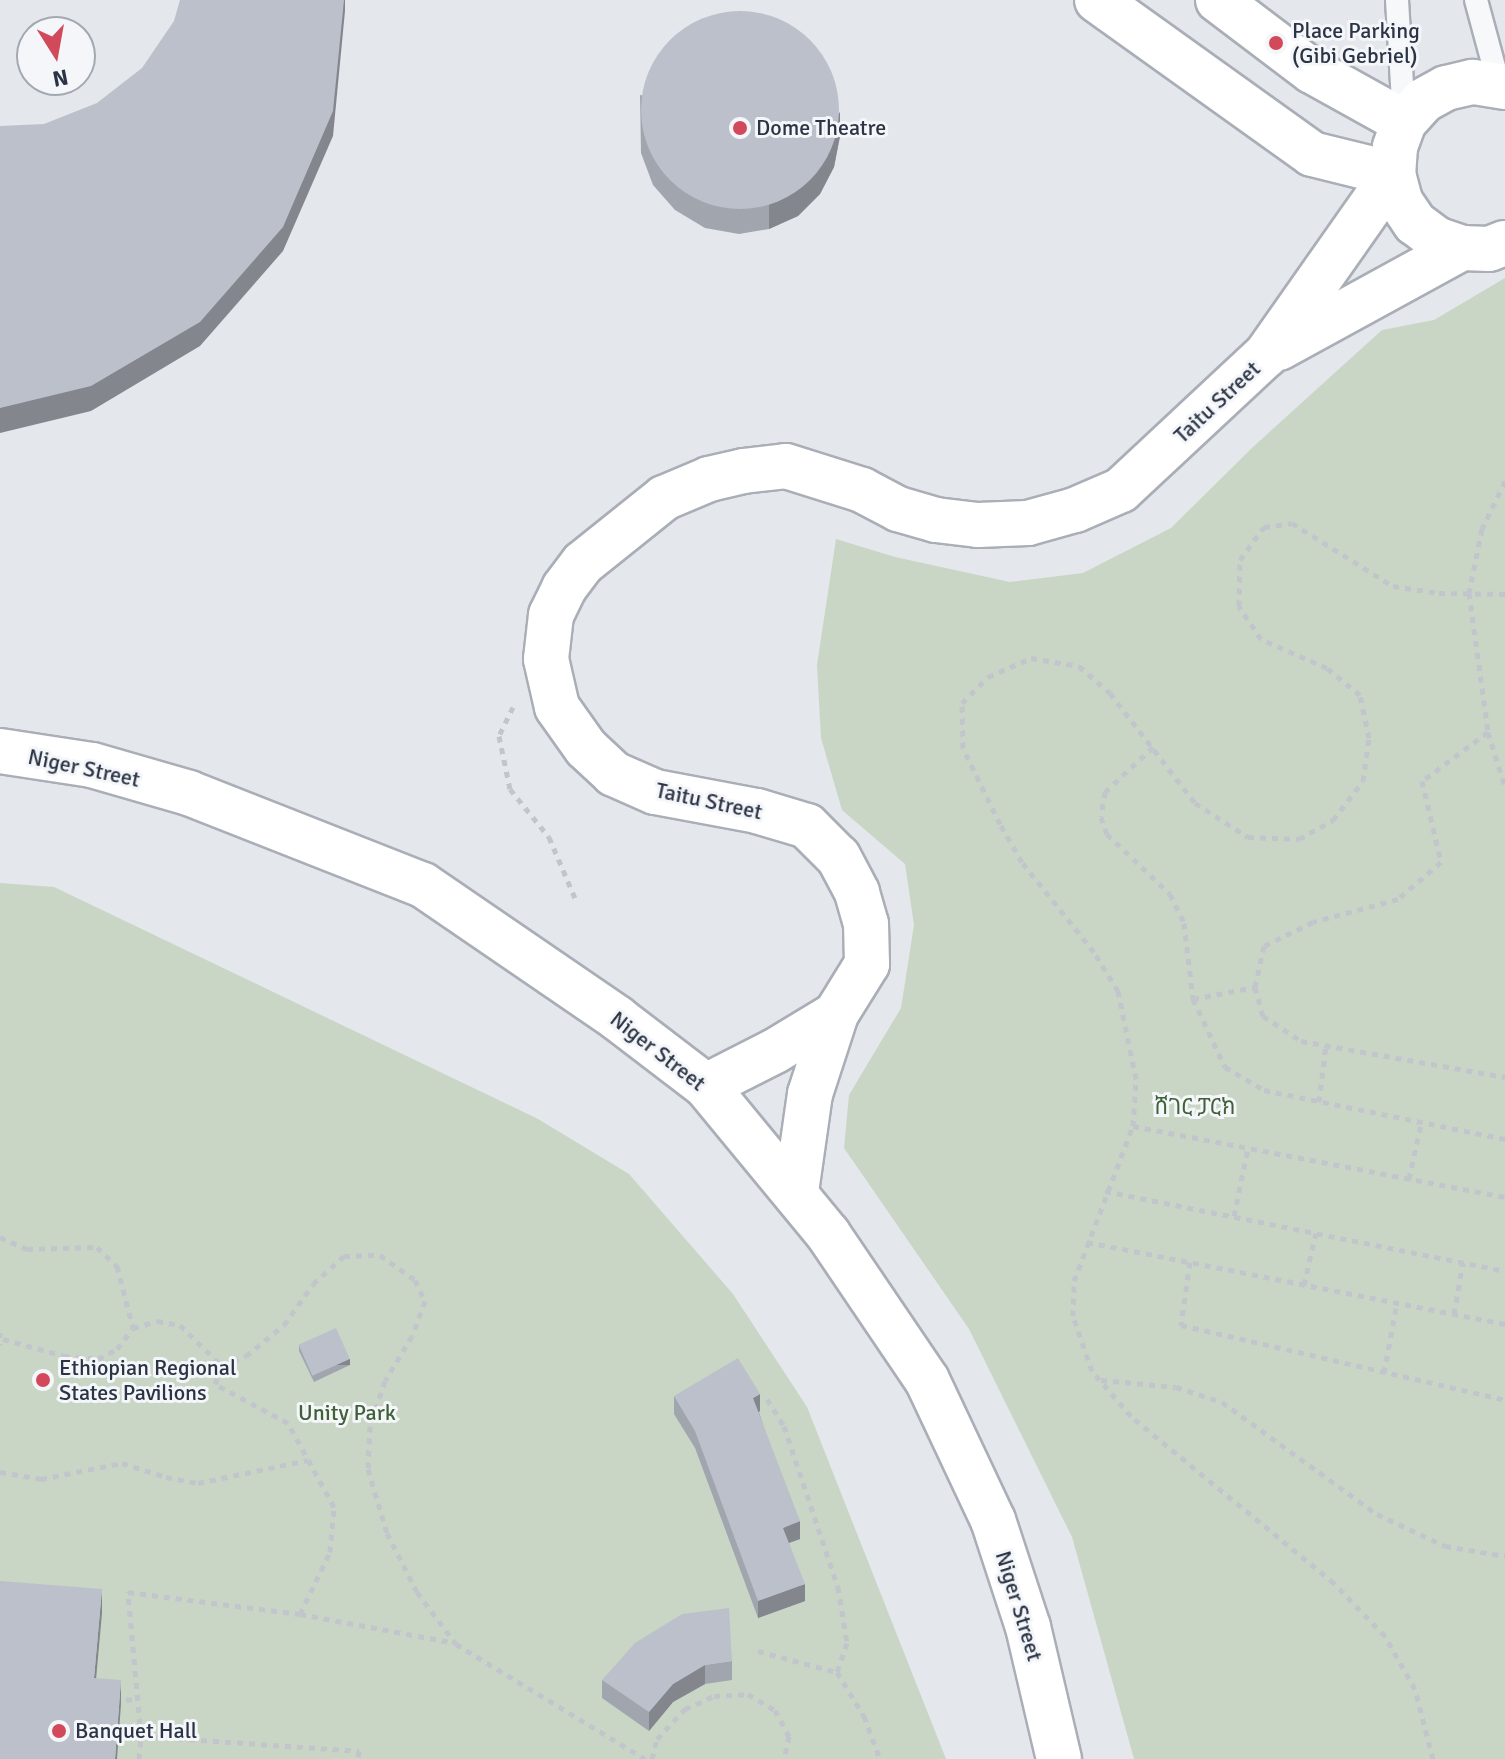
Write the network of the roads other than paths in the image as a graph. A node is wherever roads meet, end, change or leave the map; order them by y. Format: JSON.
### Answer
{"nodes":[{"id":1,"x":1097,"y":0,"type":"edge"},
{"id":2,"x":1218,"y":0,"type":"edge"},
{"id":3,"x":1397,"y":0,"type":"edge"},
{"id":4,"x":1476,"y":0,"type":"edge"},
{"id":5,"x":1502,"y":86,"type":"edge"},
{"id":6,"x":1404,"y":122,"type":"junction"},
{"id":7,"x":1393,"y":174,"type":"junction"},
{"id":8,"x":1505,"y":243,"type":"edge"},
{"id":9,"x":1462,"y":248,"type":"junction"},
{"id":10,"x":1266,"y":355,"type":"junction"},
{"id":11,"x":0,"y":751,"type":"edge"},
{"id":12,"x":836,"y":1014,"type":"junction"},
{"id":13,"x":706,"y":1086,"type":"junction"},
{"id":14,"x":796,"y":1192,"type":"junction"},
{"id":15,"x":1059,"y":1759,"type":"edge"}],
"edges":[{"from":1,"to":7,"type":"main road"},
{"from":2,"to":6,"type":"main road"},
{"from":3,"to":6,"type":"lane"},
{"from":4,"to":5,"type":"lane"},
{"from":5,"to":6,"type":"main road"},
{"from":6,"to":7,"type":"main road"},
{"from":7,"to":9,"type":"main road"},
{"from":7,"to":10,"type":"main road"},
{"from":8,"to":9,"type":"main road"},
{"from":9,"to":10,"type":"main road"},
{"from":10,"to":12,"type":"main road","name":"Taitu Street"},
{"from":11,"to":13,"type":"main road","name":"Niger Street"},
{"from":12,"to":13,"type":"main road"},
{"from":12,"to":14,"type":"main road","name":"Taitu Street"},
{"from":13,"to":14,"type":"main road","name":"Niger Street"},
{"from":14,"to":15,"type":"main road","name":"Niger Street"}]}
